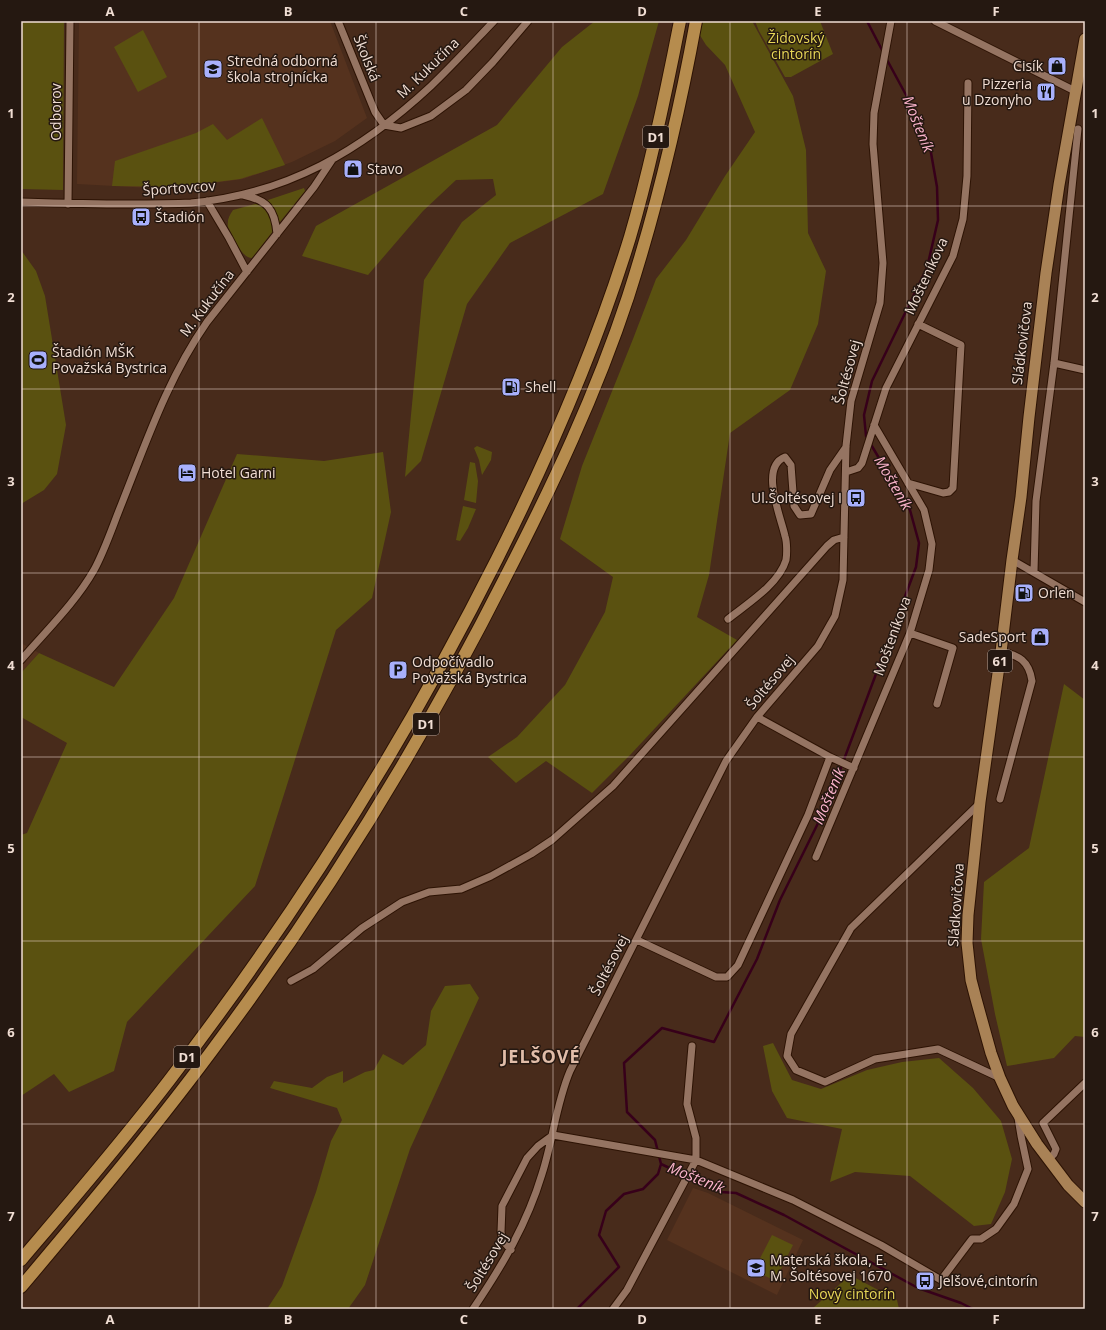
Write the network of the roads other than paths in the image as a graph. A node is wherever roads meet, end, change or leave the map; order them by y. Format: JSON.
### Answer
{"nodes":[{"id":1,"x":70,"y":21,"type":"edge"},
{"id":2,"x":338,"y":21,"type":"edge"},
{"id":3,"x":494,"y":21,"type":"edge"},
{"id":4,"x":528,"y":21,"type":"edge"},
{"id":5,"x":680,"y":21,"type":"edge"},
{"id":6,"x":696,"y":21,"type":"edge"},
{"id":7,"x":891,"y":21,"type":"edge"},
{"id":8,"x":935,"y":21,"type":"edge"},
{"id":9,"x":1085,"y":39,"type":"edge"},
{"id":10,"x":968,"y":83,"type":"dead end"},
{"id":11,"x":1075,"y":91,"type":"junction"},
{"id":12,"x":384,"y":125,"type":"junction"},
{"id":13,"x":1074,"y":126,"type":"junction"},
{"id":14,"x":332,"y":160,"type":"junction"},
{"id":15,"x":240,"y":195,"type":"junction"},
{"id":16,"x":207,"y":201,"type":"junction"},
{"id":17,"x":21,"y":202,"type":"edge"},
{"id":18,"x":68,"y":204,"type":"junction"},
{"id":19,"x":277,"y":234,"type":"junction"},
{"id":20,"x":246,"y":272,"type":"junction"},
{"id":21,"x":918,"y":324,"type":"junction"},
{"id":22,"x":1054,"y":363,"type":"junction"},
{"id":23,"x":1085,"y":370,"type":"edge"},
{"id":24,"x":874,"y":424,"type":"junction"},
{"id":25,"x":846,"y":446,"type":"junction"},
{"id":26,"x":846,"y":472,"type":"junction"},
{"id":27,"x":908,"y":482,"type":"junction"},
{"id":28,"x":844,"y":537,"type":"junction"},
{"id":29,"x":1012,"y":560,"type":"junction"},
{"id":30,"x":1034,"y":572,"type":"junction"},
{"id":31,"x":1085,"y":602,"type":"edge"},
{"id":32,"x":728,"y":619,"type":"dead end"},
{"id":33,"x":910,"y":633,"type":"junction"},
{"id":34,"x":1001,"y":652,"type":"junction"},
{"id":35,"x":21,"y":660,"type":"edge"},
{"id":36,"x":938,"y":704,"type":"dead end"},
{"id":37,"x":757,"y":717,"type":"junction"},
{"id":38,"x":830,"y":757,"type":"junction"},
{"id":39,"x":854,"y":768,"type":"junction"},
{"id":40,"x":1000,"y":799,"type":"dead end"},
{"id":41,"x":980,"y":802,"type":"junction"},
{"id":42,"x":816,"y":857,"type":"dead end"},
{"id":43,"x":637,"y":940,"type":"junction"},
{"id":44,"x":290,"y":981,"type":"dead end"},
{"id":45,"x":692,"y":1046,"type":"dead end"},
{"id":46,"x":1000,"y":1078,"type":"junction"},
{"id":47,"x":1085,"y":1084,"type":"edge"},
{"id":48,"x":1018,"y":1114,"type":"junction"},
{"id":49,"x":552,"y":1135,"type":"junction"},
{"id":50,"x":696,"y":1160,"type":"junction"},
{"id":51,"x":1048,"y":1160,"type":"junction"},
{"id":52,"x":1085,"y":1202,"type":"edge"},
{"id":53,"x":511,"y":1250,"type":"junction"},
{"id":54,"x":21,"y":1260,"type":"edge"},
{"id":55,"x":21,"y":1287,"type":"edge"},
{"id":56,"x":473,"y":1309,"type":"edge"},
{"id":57,"x":612,"y":1309,"type":"edge"}],
"edges":[{"from":1,"to":18,"type":"street","name":"Odborov"},
{"from":2,"to":12,"type":"street","name":"Školská"},
{"from":3,"to":12,"type":"street","name":"M. Kukučína"},
{"from":4,"to":12,"type":"street"},
{"from":5,"to":54,"type":"highway","number":"D1"},
{"from":6,"to":55,"type":"highway","number":"D1"},
{"from":7,"to":25,"type":"street","name":"Šoltésovej"},
{"from":8,"to":11,"type":"street"},
{"from":9,"to":11,"type":"main road","name":"Sládkovičova","number":"61"},
{"from":10,"to":21,"type":"street","name":"Mošteníkova"},
{"from":11,"to":13,"type":"main road","name":"Sládkovičova","number":"61"},
{"from":12,"to":14,"type":"street","name":"M. Kukučína"},
{"from":13,"to":22,"type":"street","name":"Sládkovičova"},
{"from":13,"to":29,"type":"main road","name":"Sládkovičova","number":"61"},
{"from":14,"to":15,"type":"street","name":"Športovcov"},
{"from":14,"to":19,"type":"street","name":"M. Kukučína"},
{"from":15,"to":16,"type":"street","name":"Športovcov"},
{"from":15,"to":19,"type":"street"},
{"from":16,"to":18,"type":"street","name":"Športovcov"},
{"from":16,"to":20,"type":"street"},
{"from":17,"to":18,"type":"street","name":"Športovcov"},
{"from":19,"to":20,"type":"street","name":"M. Kukučína"},
{"from":20,"to":35,"type":"street","name":"M. Kukučína"},
{"from":21,"to":24,"type":"street","name":"Mošteníkova"},
{"from":21,"to":27,"type":"street"},
{"from":22,"to":23,"type":"street"},
{"from":22,"to":30,"type":"street","name":"Sládkovičova"},
{"from":24,"to":26,"type":"street","name":"Mošteníkova"},
{"from":24,"to":27,"type":"street","name":"Mošteníkova"},
{"from":25,"to":26,"type":"street","name":"Šoltésovej"},
{"from":25,"to":32,"type":"street"},
{"from":26,"to":28,"type":"street","name":"Šoltésovej"},
{"from":27,"to":33,"type":"street","name":"Mošteníkova"},
{"from":28,"to":37,"type":"street","name":"Šoltésovej"},
{"from":28,"to":44,"type":"street"},
{"from":29,"to":30,"type":"street"},
{"from":29,"to":34,"type":"main road","name":"Sládkovičova","number":"61"},
{"from":30,"to":31,"type":"street"},
{"from":33,"to":36,"type":"street"},
{"from":33,"to":39,"type":"street","name":"Mošteníkova"},
{"from":34,"to":40,"type":"street"},
{"from":34,"to":41,"type":"main road","name":"Sládkovičova","number":"61"},
{"from":37,"to":38,"type":"street"},
{"from":37,"to":43,"type":"street","name":"Šoltésovej"},
{"from":38,"to":39,"type":"street"},
{"from":38,"to":43,"type":"street"},
{"from":39,"to":42,"type":"street","name":"Mošteníkova"},
{"from":41,"to":46,"type":"main road","name":"Sládkovičova","number":"61"},
{"from":41,"to":46,"type":"street"},
{"from":43,"to":49,"type":"street","name":"Šoltésovej"},
{"from":45,"to":50,"type":"street"},
{"from":46,"to":48,"type":"main road","name":"Sládkovičova","number":"61"},
{"from":47,"to":51,"type":"street"},
{"from":48,"to":50,"type":"street"},
{"from":48,"to":51,"type":"main road","name":"Sládkovičova","number":"61"},
{"from":49,"to":50,"type":"street"},
{"from":49,"to":53,"type":"street","name":"Šoltésovej"},
{"from":49,"to":53,"type":"street"},
{"from":50,"to":57,"type":"street"},
{"from":51,"to":52,"type":"main road","name":"Sládkovičova","number":"61"},
{"from":53,"to":56,"type":"street","name":"Šoltésovej"}]}
